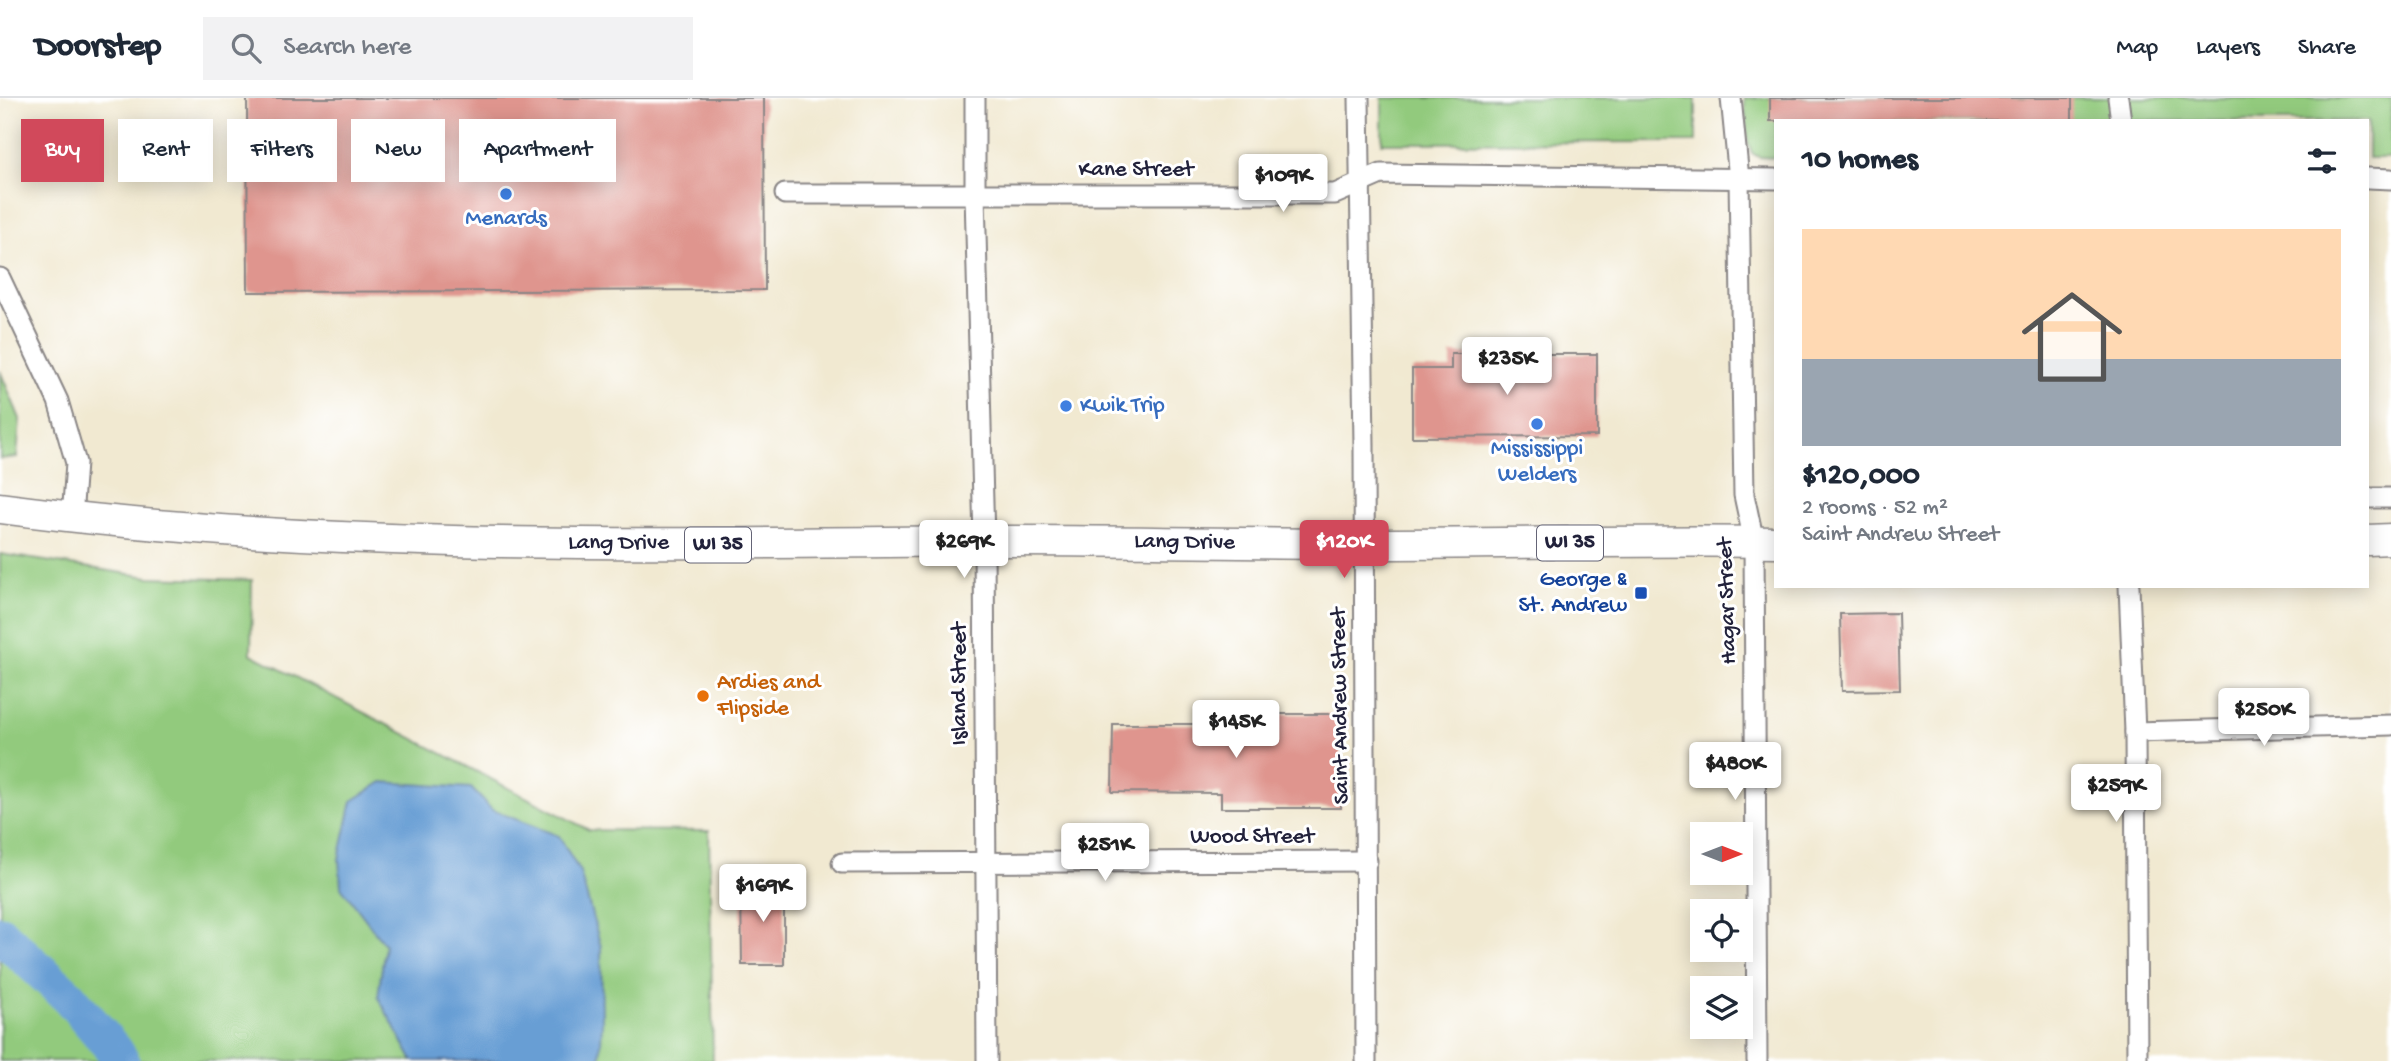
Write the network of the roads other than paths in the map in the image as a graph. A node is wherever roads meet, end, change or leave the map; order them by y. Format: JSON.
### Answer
{"nodes":[{"id":1,"x":975,"y":98,"type":"edge"},
{"id":2,"x":1359,"y":98,"type":"edge"},
{"id":3,"x":1731,"y":98,"type":"edge"},
{"id":4,"x":2118,"y":98,"type":"edge"},
{"id":5,"x":2121,"y":119,"type":"edge"},
{"id":6,"x":2369,"y":178,"type":"edge"},
{"id":7,"x":2391,"y":178,"type":"edge"},
{"id":8,"x":1739,"y":179,"type":"junction"},
{"id":9,"x":1774,"y":179,"type":"edge"},
{"id":10,"x":1360,"y":183,"type":"junction"},
{"id":11,"x":785,"y":194,"type":"dead end"},
{"id":12,"x":975,"y":194,"type":"junction"},
{"id":13,"x":0,"y":278,"type":"edge"},
{"id":14,"x":2369,"y":498,"type":"edge"},
{"id":15,"x":2391,"y":498,"type":"edge"},
{"id":16,"x":0,"y":509,"type":"edge"},
{"id":17,"x":72,"y":518,"type":"junction"},
{"id":18,"x":2391,"y":539,"type":"edge"},
{"id":19,"x":2369,"y":540,"type":"edge"},
{"id":20,"x":984,"y":541,"type":"junction"},
{"id":21,"x":1765,"y":542,"type":"edge"},
{"id":22,"x":1364,"y":544,"type":"junction"},
{"id":23,"x":2129,"y":588,"type":"edge"},
{"id":24,"x":2391,"y":725,"type":"edge"},
{"id":25,"x":2135,"y":732,"type":"junction"},
{"id":26,"x":1367,"y":861,"type":"junction"},
{"id":27,"x":842,"y":863,"type":"dead end"},
{"id":28,"x":985,"y":864,"type":"junction"},
{"id":29,"x":987,"y":1061,"type":"edge"},
{"id":30,"x":1366,"y":1061,"type":"edge"},
{"id":31,"x":1757,"y":1061,"type":"edge"},
{"id":32,"x":2137,"y":1061,"type":"edge"}],
"edges":[{"from":1,"to":12,"type":"street","name":"Island Street"},
{"from":2,"to":10,"type":"street","name":"Saint Andrew Street"},
{"from":3,"to":8,"type":"street","name":"Hagar Street"},
{"from":4,"to":5,"type":"street"},
{"from":6,"to":7,"type":"street"},
{"from":8,"to":9,"type":"street","name":"Kane Street"},
{"from":8,"to":10,"type":"street","name":"Kane Street"},
{"from":8,"to":21,"type":"street","name":"Hagar Street"},
{"from":10,"to":12,"type":"street","name":"Kane Street"},
{"from":10,"to":22,"type":"street","name":"Saint Andrew Street"},
{"from":11,"to":12,"type":"street","name":"Kane Street"},
{"from":12,"to":20,"type":"street","name":"Island Street"},
{"from":13,"to":17,"type":"street"},
{"from":14,"to":15,"type":"street"},
{"from":16,"to":17,"type":"main road","name":"Lang Drive","number":"WI 35"},
{"from":17,"to":20,"type":"main road","name":"Lang Drive","number":"WI 35"},
{"from":18,"to":19,"type":"main road"},
{"from":20,"to":22,"type":"main road","name":"Lang Drive","number":"WI 35"},
{"from":20,"to":28,"type":"street","name":"Island Street"},
{"from":21,"to":22,"type":"main road","number":"WI 35"},
{"from":21,"to":31,"type":"street","name":"Hagar Street"},
{"from":22,"to":26,"type":"street","name":"Saint Andrew Street"},
{"from":23,"to":25,"type":"street"},
{"from":24,"to":25,"type":"street"},
{"from":25,"to":32,"type":"street"},
{"from":26,"to":28,"type":"street","name":"Wood Street"},
{"from":26,"to":30,"type":"street","name":"Saint Andrew Street"},
{"from":27,"to":28,"type":"street","name":"Wood Street"},
{"from":28,"to":29,"type":"street","name":"Island Street"}]}
